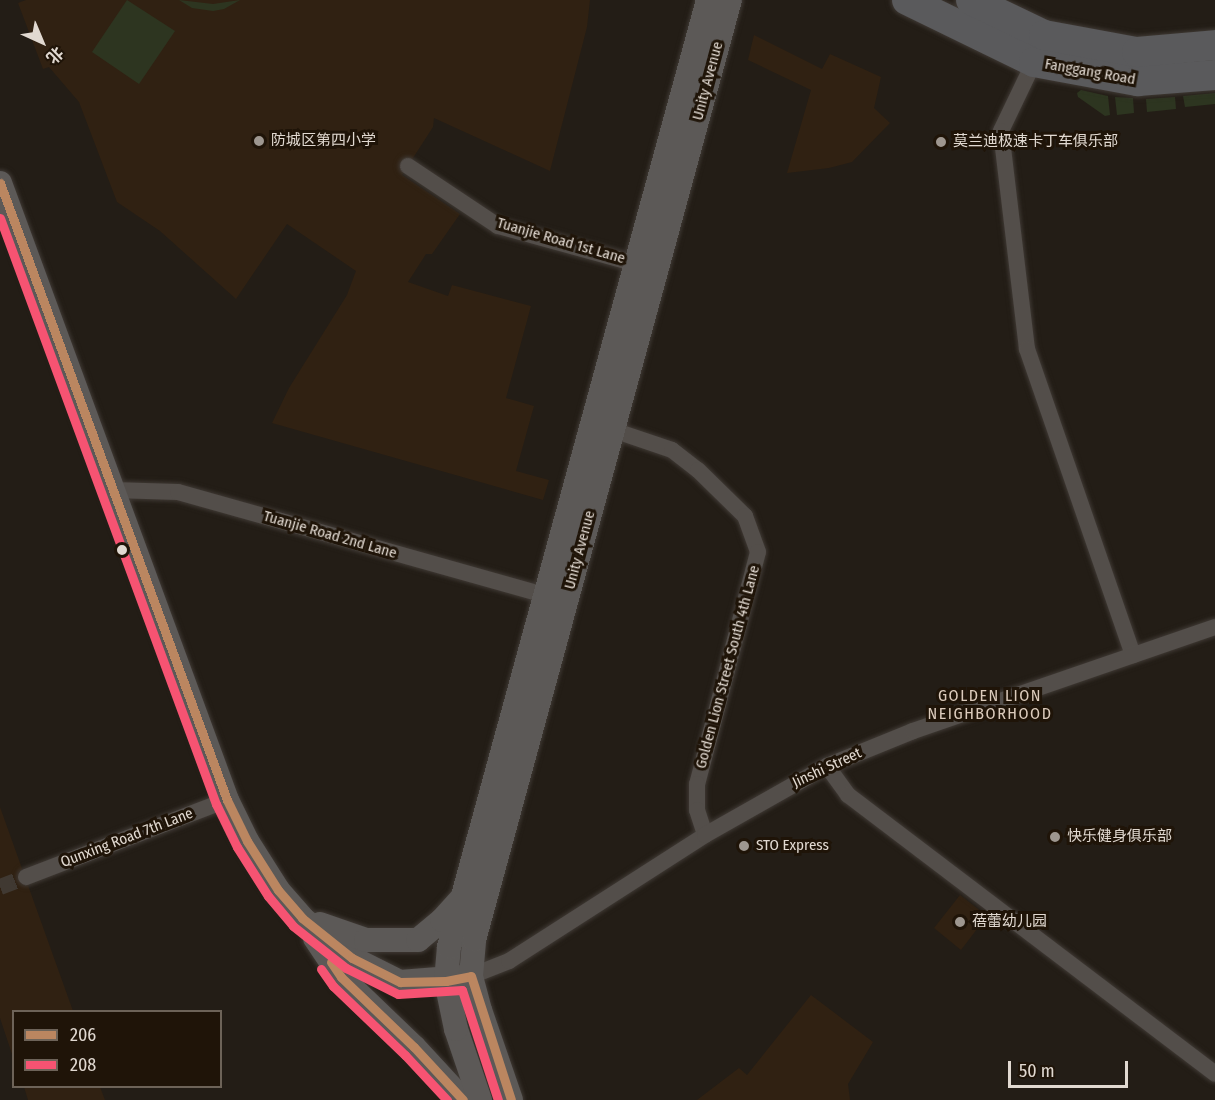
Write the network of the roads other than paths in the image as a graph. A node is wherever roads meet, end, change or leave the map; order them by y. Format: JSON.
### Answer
{"nodes":[{"id":1,"x":907,"y":0,"type":"edge"},
{"id":2,"x":970,"y":0,"type":"edge"},
{"id":3,"x":719,"y":4,"type":"edge"},
{"id":4,"x":1215,"y":45,"type":"edge"},
{"id":5,"x":1034,"y":62,"type":"junction"},
{"id":6,"x":1215,"y":75,"type":"edge"},
{"id":7,"x":408,"y":166,"type":"dead end"},
{"id":8,"x":0,"y":183,"type":"edge"},
{"id":9,"x":646,"y":266,"type":"junction"},
{"id":10,"x":613,"y":430,"type":"junction"},
{"id":11,"x":113,"y":490,"type":"junction"},
{"id":12,"x":545,"y":595,"type":"junction"},
{"id":13,"x":1215,"y":627,"type":"edge"},
{"id":14,"x":1133,"y":655,"type":"junction"},
{"id":15,"x":827,"y":766,"type":"junction"},
{"id":16,"x":227,"y":800,"type":"junction"},
{"id":17,"x":705,"y":835,"type":"junction"},
{"id":18,"x":27,"y":877,"type":"tunnel mouth"},
{"id":19,"x":462,"y":898,"type":"junction"},
{"id":20,"x":302,"y":918,"type":"junction"},
{"id":21,"x":471,"y":976,"type":"junction"},
{"id":22,"x":446,"y":981,"type":"junction"},
{"id":23,"x":1215,"y":1074,"type":"edge"},
{"id":24,"x":463,"y":1100,"type":"edge"},
{"id":25,"x":480,"y":1100,"type":"edge"},
{"id":26,"x":511,"y":1100,"type":"edge"}],
"edges":[{"from":1,"to":5,"type":"highway","name":"Fanggang Road"},
{"from":2,"to":4,"type":"highway","name":"Fanggang Road"},
{"from":3,"to":9,"type":"main road","name":"Unity Avenue"},
{"from":5,"to":6,"type":"highway","name":"Fanggang Road"},
{"from":5,"to":14,"type":"street"},
{"from":7,"to":9,"type":"street","name":"Tuanjie Road 1st Lane"},
{"from":8,"to":11,"type":"main road"},
{"from":9,"to":10,"type":"main road","name":"Unity Avenue"},
{"from":9,"to":12,"type":"main road","name":"Unity Avenue"},
{"from":10,"to":17,"type":"street","name":"Golden Lion Street South 4th Lane"},
{"from":10,"to":21,"type":"main road","name":"Unity Avenue"},
{"from":11,"to":12,"type":"street","name":"Tuanjie Road 2nd Lane"},
{"from":11,"to":16,"type":"main road"},
{"from":12,"to":19,"type":"main road","name":"Unity Avenue"},
{"from":13,"to":14,"type":"street","name":"Jinshi Street"},
{"from":14,"to":15,"type":"street","name":"Jinshi Street"},
{"from":15,"to":17,"type":"street","name":"Jinshi Street"},
{"from":15,"to":23,"type":"street"},
{"from":16,"to":18,"type":"street","name":"Qunxing Road 7th Lane"},
{"from":16,"to":20,"type":"main road"},
{"from":17,"to":21,"type":"street","name":"Jinshi Street"},
{"from":19,"to":20,"type":"main road"},
{"from":19,"to":22,"type":"main road","name":"Unity Avenue"},
{"from":20,"to":22,"type":"main road"},
{"from":20,"to":24,"type":"main road"},
{"from":21,"to":22,"type":"main road"},
{"from":21,"to":26,"type":"main road","name":"Unity Avenue"},
{"from":22,"to":25,"type":"main road","name":"Unity Avenue"}]}
